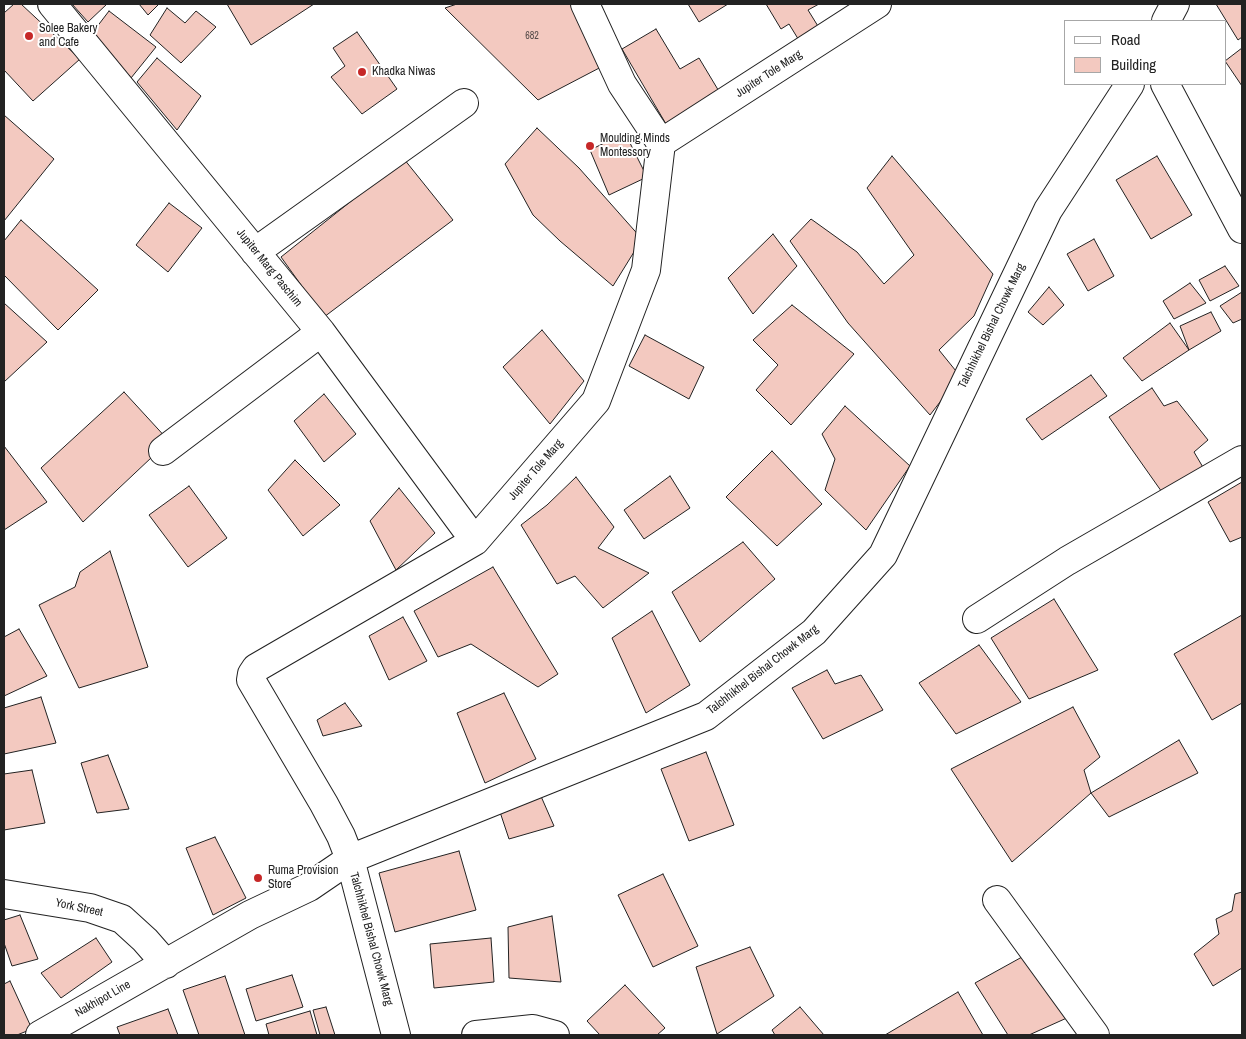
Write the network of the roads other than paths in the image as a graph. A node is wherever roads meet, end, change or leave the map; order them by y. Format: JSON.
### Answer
{"nodes":[{"id":1,"x":52,"y":4,"type":"edge"},
{"id":2,"x":585,"y":4,"type":"edge"},
{"id":3,"x":877,"y":4,"type":"edge"},
{"id":4,"x":1175,"y":4,"type":"edge"},
{"id":5,"x":1167,"y":20,"type":"edge"},
{"id":6,"x":1129,"y":85,"type":"edge"},
{"id":7,"x":1166,"y":85,"type":"edge"},
{"id":8,"x":464,"y":103,"type":"dead end"},
{"id":9,"x":661,"y":143,"type":"junction"},
{"id":10,"x":1242,"y":229,"type":"edge"},
{"id":11,"x":255,"y":252,"type":"junction"},
{"id":12,"x":321,"y":332,"type":"junction"},
{"id":13,"x":164,"y":451,"type":"dead end"},
{"id":14,"x":1242,"y":460,"type":"edge"},
{"id":15,"x":475,"y":541,"type":"junction"},
{"id":16,"x":977,"y":619,"type":"dead end"},
{"id":17,"x":350,"y":859,"type":"junction"},
{"id":18,"x":4,"y":894,"type":"edge"},
{"id":19,"x":997,"y":900,"type":"dead end"},
{"id":20,"x":166,"y":964,"type":"junction"},
{"id":21,"x":40,"y":1035,"type":"edge"},
{"id":22,"x":396,"y":1035,"type":"edge"},
{"id":23,"x":476,"y":1035,"type":"edge"},
{"id":24,"x":555,"y":1035,"type":"edge"},
{"id":25,"x":1095,"y":1035,"type":"edge"}],
"edges":[{"from":1,"to":11,"type":"street","name":"Jupiter Marg Paschim"},
{"from":2,"to":9,"type":"street"},
{"from":3,"to":9,"type":"street","name":"Jupiter Tole Marg"},
{"from":4,"to":5,"type":"street"},
{"from":6,"to":17,"type":"street","name":"Talchhikhel Bishal Chowk Marg"},
{"from":7,"to":10,"type":"street"},
{"from":8,"to":11,"type":"street"},
{"from":9,"to":15,"type":"street","name":"Jupiter Tole Marg"},
{"from":11,"to":12,"type":"street","name":"Jupiter Marg Paschim"},
{"from":12,"to":13,"type":"street"},
{"from":12,"to":15,"type":"street","name":"Jupiter Marg Paschim"},
{"from":14,"to":16,"type":"street"},
{"from":15,"to":17,"type":"street","name":"Jupiter Tole Marg"},
{"from":17,"to":20,"type":"street","name":"Nakhipot Line"},
{"from":17,"to":22,"type":"street","name":"Talchhikhel Bishal Chowk Marg"},
{"from":18,"to":20,"type":"street","name":"York Street"},
{"from":19,"to":25,"type":"street"},
{"from":20,"to":21,"type":"street","name":"Nakhipot Line"},
{"from":23,"to":24,"type":"street"}]}
